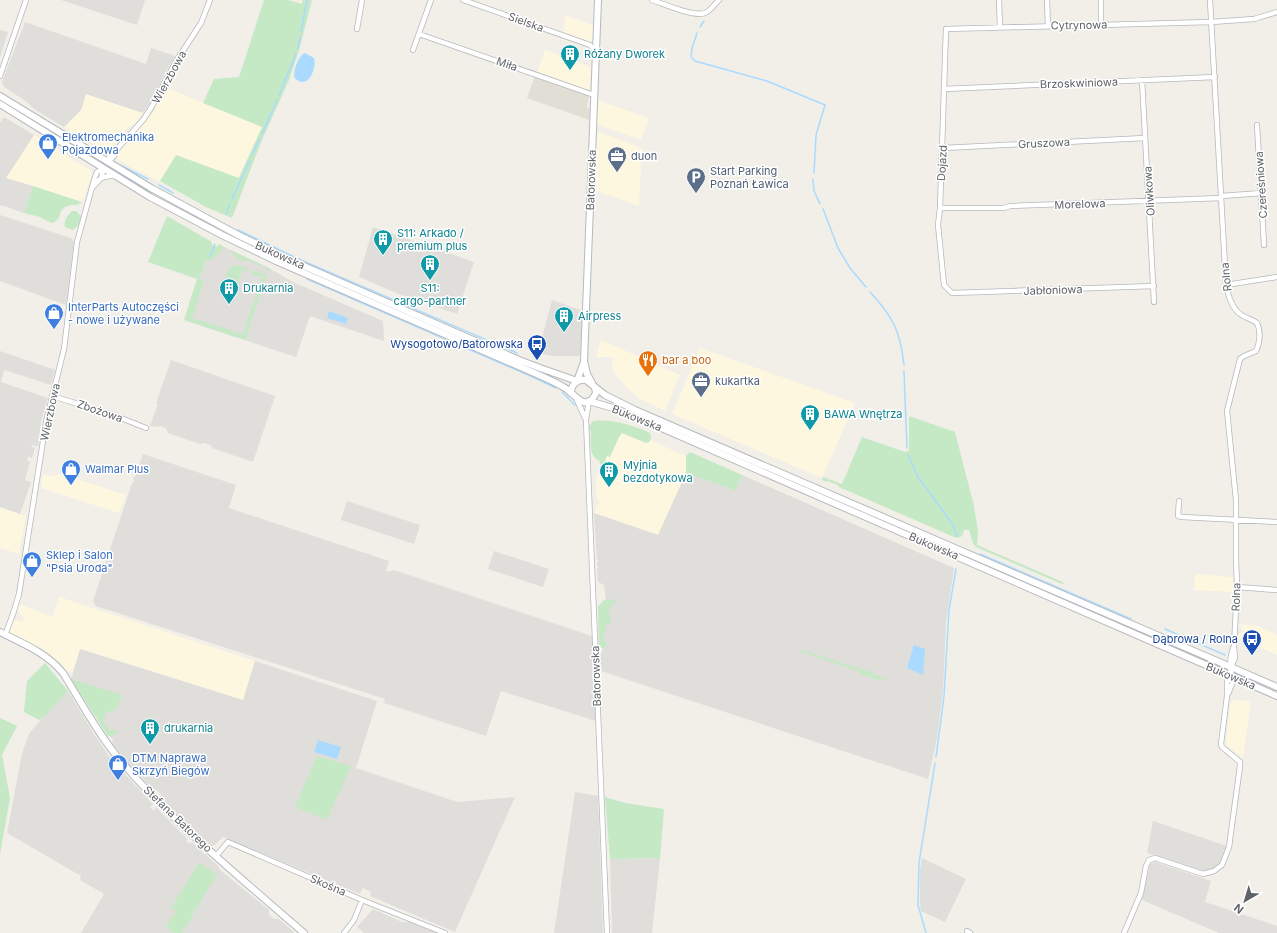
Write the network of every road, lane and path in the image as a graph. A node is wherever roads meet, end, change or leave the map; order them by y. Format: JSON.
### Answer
{"nodes":[{"id":1,"x":26,"y":0,"type":"edge"},
{"id":2,"x":210,"y":0,"type":"edge"},
{"id":3,"x":362,"y":0,"type":"edge"},
{"id":4,"x":431,"y":0,"type":"edge"},
{"id":5,"x":463,"y":0,"type":"edge"},
{"id":6,"x":598,"y":0,"type":"edge"},
{"id":7,"x":652,"y":0,"type":"edge"},
{"id":8,"x":719,"y":0,"type":"edge"},
{"id":9,"x":999,"y":0,"type":"edge"},
{"id":10,"x":1047,"y":0,"type":"edge"},
{"id":11,"x":1101,"y":0,"type":"edge"},
{"id":12,"x":1210,"y":0,"type":"edge"},
{"id":13,"x":1277,"y":12,"type":"edge"},
{"id":14,"x":1211,"y":22,"type":"junction"},
{"id":15,"x":1101,"y":25,"type":"junction"},
{"id":16,"x":1048,"y":26,"type":"junction"},
{"id":17,"x":1000,"y":27,"type":"junction"},
{"id":18,"x":357,"y":29,"type":"dead end"},
{"id":19,"x":946,"y":29,"type":"joint"},
{"id":20,"x":419,"y":34,"type":"junction"},
{"id":21,"x":596,"y":41,"type":"junction"},
{"id":22,"x":590,"y":45,"type":"junction"},
{"id":23,"x":413,"y":50,"type":"dead end"},
{"id":24,"x":596,"y":52,"type":"junction"},
{"id":25,"x":0,"y":76,"type":"edge"},
{"id":26,"x":1215,"y":77,"type":"junction"},
{"id":27,"x":1142,"y":80,"type":"junction"},
{"id":28,"x":944,"y":89,"type":"junction"},
{"id":29,"x":594,"y":95,"type":"junction"},
{"id":30,"x":0,"y":96,"type":"edge"},
{"id":31,"x":0,"y":104,"type":"edge"},
{"id":32,"x":1257,"y":125,"type":"dead end"},
{"id":33,"x":1145,"y":138,"type":"junction"},
{"id":34,"x":943,"y":148,"type":"junction"},
{"id":35,"x":108,"y":162,"type":"junction"},
{"id":36,"x":103,"y":169,"type":"junction"},
{"id":37,"x":114,"y":176,"type":"junction"},
{"id":38,"x":101,"y":178,"type":"junction"},
{"id":39,"x":92,"y":188,"type":"junction"},
{"id":40,"x":1262,"y":194,"type":"junction"},
{"id":41,"x":1221,"y":197,"type":"junction"},
{"id":42,"x":1150,"y":201,"type":"junction"},
{"id":43,"x":940,"y":208,"type":"junction"},
{"id":44,"x":1264,"y":245,"type":"dead end"},
{"id":45,"x":1277,"y":277,"type":"edge"},
{"id":46,"x":1226,"y":285,"type":"junction"},
{"id":47,"x":1154,"y":286,"type":"junction"},
{"id":48,"x":952,"y":293,"type":"joint"},
{"id":49,"x":1154,"y":302,"type":"dead end"},
{"id":50,"x":584,"y":361,"type":"junction"},
{"id":51,"x":577,"y":381,"type":"junction"},
{"id":52,"x":593,"y":385,"type":"junction"},
{"id":53,"x":571,"y":393,"type":"junction"},
{"id":54,"x":52,"y":396,"type":"junction"},
{"id":55,"x":577,"y":400,"type":"junction"},
{"id":56,"x":590,"y":401,"type":"junction"},
{"id":57,"x":586,"y":420,"type":"junction"},
{"id":58,"x":146,"y":428,"type":"dead end"},
{"id":59,"x":1179,"y":501,"type":"dead end"},
{"id":60,"x":1236,"y":520,"type":"junction"},
{"id":61,"x":1277,"y":522,"type":"edge"},
{"id":62,"x":1237,"y":586,"type":"junction"},
{"id":63,"x":1277,"y":590,"type":"edge"},
{"id":64,"x":3,"y":634,"type":"edge"},
{"id":65,"x":1231,"y":667,"type":"junction"},
{"id":66,"x":1231,"y":676,"type":"junction"},
{"id":67,"x":1277,"y":687,"type":"edge"},
{"id":68,"x":1277,"y":696,"type":"edge"},
{"id":69,"x":216,"y":856,"type":"junction"},
{"id":70,"x":362,"y":900,"type":"junction"},
{"id":71,"x":304,"y":933,"type":"edge"},
{"id":72,"x":344,"y":933,"type":"edge"},
{"id":73,"x":445,"y":933,"type":"edge"},
{"id":74,"x":607,"y":933,"type":"edge"},
{"id":75,"x":1124,"y":933,"type":"edge"}],
"edges":[{"from":1,"to":25,"type":"street"},
{"from":2,"to":35,"type":"street","name":"Wierzbowa"},
{"from":3,"to":18,"type":"street"},
{"from":4,"to":20,"type":"street"},
{"from":5,"to":22,"type":"street","name":"Sielska"},
{"from":6,"to":21,"type":"main road","name":"Batorowska"},
{"from":7,"to":8,"type":"street"},
{"from":9,"to":17,"type":"street"},
{"from":10,"to":16,"type":"street"},
{"from":11,"to":15,"type":"street"},
{"from":12,"to":14,"type":"street","name":"Rolna"},
{"from":13,"to":14,"type":"street","name":"Cytrynowa"},
{"from":14,"to":15,"type":"street","name":"Cytrynowa"},
{"from":14,"to":26,"type":"street","name":"Rolna"},
{"from":15,"to":16,"type":"street","name":"Cytrynowa"},
{"from":16,"to":17,"type":"street","name":"Cytrynowa"},
{"from":17,"to":19,"type":"street","name":"Cytrynowa"},
{"from":19,"to":28,"type":"street","name":"Dojazd"},
{"from":20,"to":23,"type":"street"},
{"from":20,"to":29,"type":"street","name":"Miła"},
{"from":21,"to":22,"type":"street"},
{"from":21,"to":24,"type":"main road","name":"Batorowska"},
{"from":22,"to":24,"type":"street","name":"Sielska"},
{"from":24,"to":29,"type":"main road","name":"Batorowska"},
{"from":26,"to":27,"type":"street","name":"Brzoskwiniowa"},
{"from":26,"to":41,"type":"street","name":"Rolna"},
{"from":27,"to":28,"type":"street","name":"Brzoskwiniowa"},
{"from":27,"to":33,"type":"street","name":"Oliwkowa"},
{"from":28,"to":34,"type":"street","name":"Dojazd"},
{"from":29,"to":50,"type":"main road","name":"Batorowska"},
{"from":30,"to":35,"type":"main road","name":"Bukowska"},
{"from":31,"to":36,"type":"main road","name":"Bukowska"},
{"from":32,"to":40,"type":"street","name":"Czereśniowa"},
{"from":33,"to":34,"type":"street","name":"Gruszowa"},
{"from":33,"to":42,"type":"street","name":"Oliwkowa"},
{"from":34,"to":43,"type":"street","name":"Dojazd"},
{"from":35,"to":36,"type":"street","name":"Wierzbowa"},
{"from":35,"to":51,"type":"main road","name":"Bukowska"},
{"from":36,"to":37,"type":"main road","name":"Bukowska"},
{"from":36,"to":38,"type":"street","name":"Wierzbowa"},
{"from":36,"to":39,"type":"street","name":"Wierzbowa"},
{"from":37,"to":38,"type":"street"},
{"from":37,"to":53,"type":"main road","name":"Bukowska"},
{"from":38,"to":39,"type":"street","name":"Wierzbowa"},
{"from":39,"to":54,"type":"street","name":"Wierzbowa"},
{"from":40,"to":41,"type":"street","name":"Morelowa"},
{"from":40,"to":44,"type":"street","name":"Czereśniowa"},
{"from":41,"to":42,"type":"street","name":"Morelowa"},
{"from":41,"to":46,"type":"street","name":"Rolna"},
{"from":42,"to":43,"type":"street","name":"Morelowa"},
{"from":42,"to":47,"type":"street","name":"Oliwkowa"},
{"from":43,"to":48,"type":"street","name":"Dojazd"},
{"from":45,"to":46,"type":"street"},
{"from":46,"to":60,"type":"street","name":"Rolna"},
{"from":47,"to":48,"type":"street","name":"Jabłoniowa"},
{"from":47,"to":49,"type":"street","name":"Oliwkowa"},
{"from":50,"to":51,"type":"main road","name":"Batorowska"},
{"from":50,"to":52,"type":"main road","name":"Batorowska"},
{"from":51,"to":52,"type":"main road"},
{"from":51,"to":53,"type":"main road"},
{"from":52,"to":56,"type":"main road"},
{"from":52,"to":65,"type":"main road","name":"Bukowska"},
{"from":53,"to":55,"type":"main road"},
{"from":54,"to":58,"type":"street","name":"Zbożowa"},
{"from":54,"to":64,"type":"street","name":"Wierzbowa"},
{"from":55,"to":56,"type":"main road"},
{"from":55,"to":57,"type":"street","name":"Batorowska"},
{"from":56,"to":57,"type":"street","name":"Batorowska"},
{"from":56,"to":66,"type":"main road","name":"Bukowska"},
{"from":57,"to":74,"type":"street","name":"Batorowska"},
{"from":59,"to":60,"type":"street"},
{"from":60,"to":61,"type":"street"},
{"from":60,"to":62,"type":"street","name":"Rolna"},
{"from":62,"to":63,"type":"street"},
{"from":62,"to":65,"type":"street","name":"Rolna"},
{"from":64,"to":69,"type":"main road","name":"Stefana Batorego"},
{"from":65,"to":66,"type":"street","name":"Rolna"},
{"from":65,"to":67,"type":"main road","name":"Bukowska"},
{"from":66,"to":68,"type":"main road","name":"Bukowska"},
{"from":66,"to":75,"type":"street","name":"Rolna"},
{"from":69,"to":70,"type":"street","name":"Skośna"},
{"from":69,"to":71,"type":"main road","name":"Stefana Batorego"},
{"from":70,"to":72,"type":"street"},
{"from":70,"to":73,"type":"street","name":"Skośna"}]}
